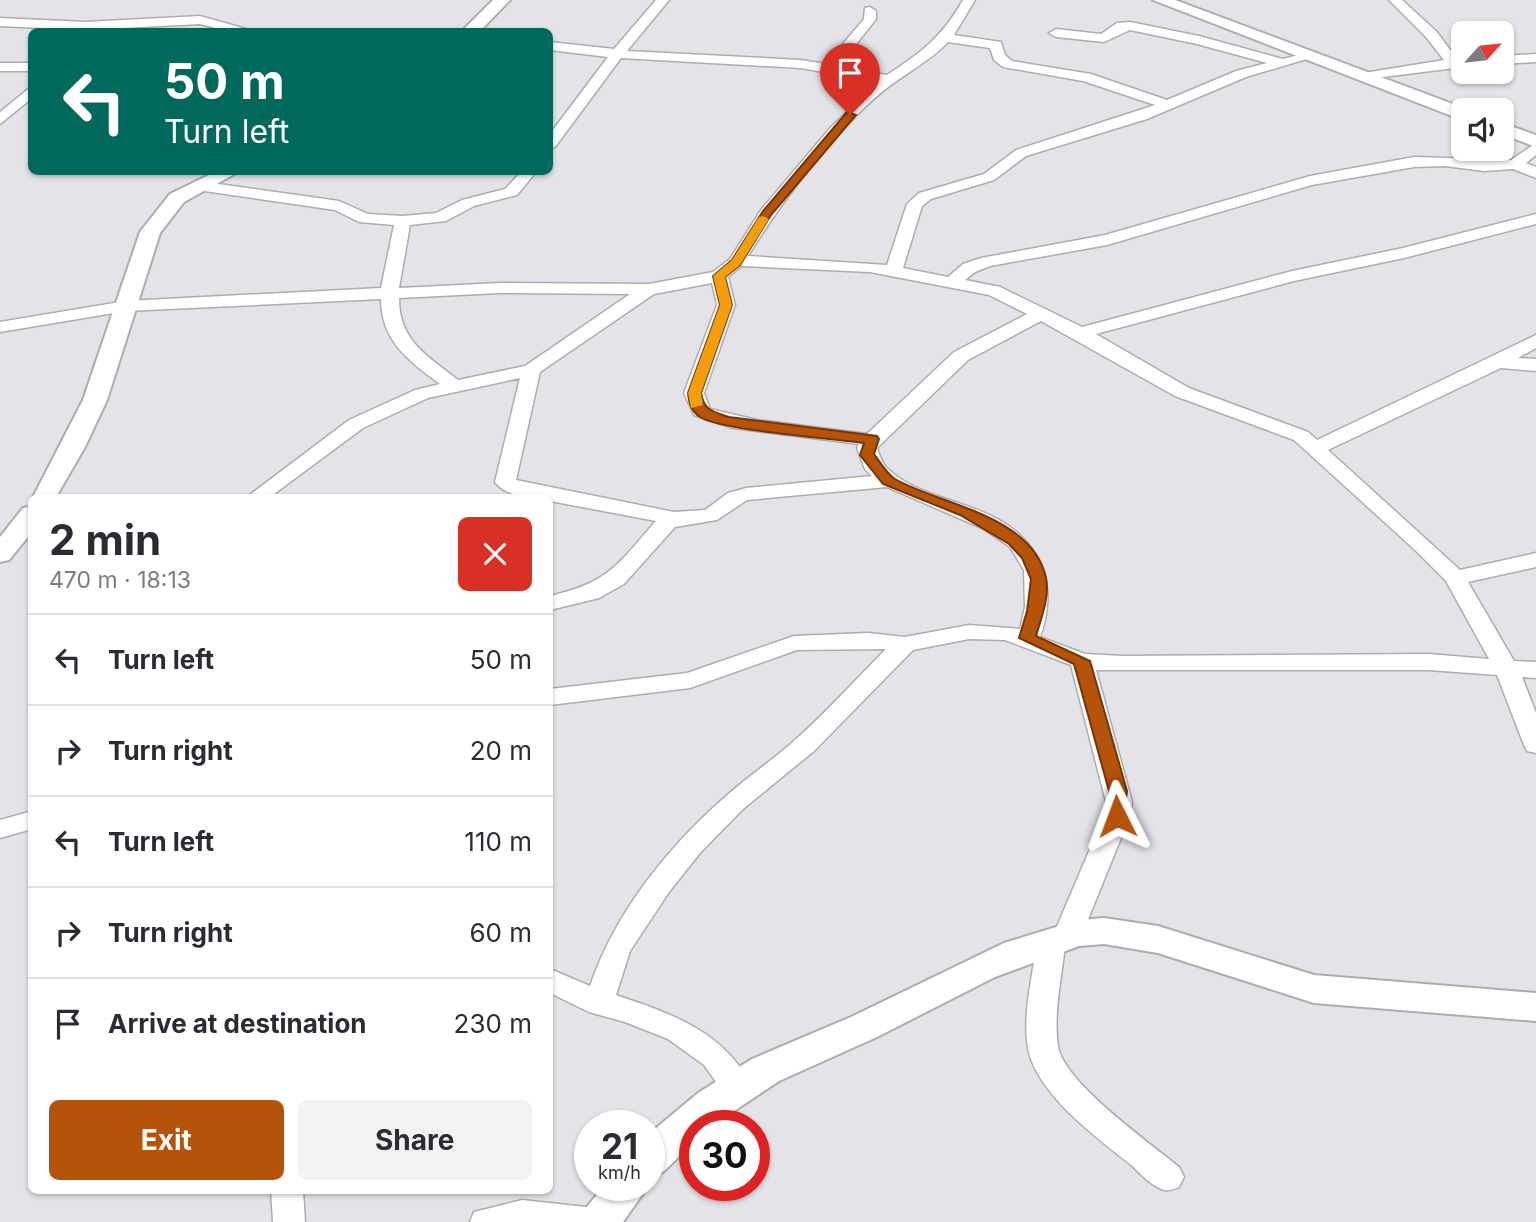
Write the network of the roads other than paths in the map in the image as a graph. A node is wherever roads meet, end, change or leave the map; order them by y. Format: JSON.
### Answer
{"nodes":[{"id":1,"x":502,"y":0,"type":"edge"},
{"id":2,"x":663,"y":0,"type":"edge"},
{"id":3,"x":970,"y":0,"type":"edge"},
{"id":4,"x":1161,"y":0,"type":"edge"},
{"id":5,"x":1395,"y":0,"type":"edge"},
{"id":6,"x":870,"y":11,"type":"dead end"},
{"id":7,"x":0,"y":22,"type":"edge"},
{"id":8,"x":71,"y":28,"type":"edge"},
{"id":9,"x":92,"y":28,"type":"edge"},
{"id":10,"x":239,"y":28,"type":"edge"},
{"id":11,"x":473,"y":28,"type":"edge"},
{"id":12,"x":1056,"y":33,"type":"dead end"},
{"id":13,"x":944,"y":38,"type":"junction"},
{"id":14,"x":553,"y":46,"type":"edge"},
{"id":15,"x":617,"y":54,"type":"junction"},
{"id":16,"x":1451,"y":54,"type":"edge"},
{"id":17,"x":1310,"y":56,"type":"junction"},
{"id":18,"x":1536,"y":58,"type":"edge"},
{"id":19,"x":1514,"y":59,"type":"edge"},
{"id":20,"x":1280,"y":63,"type":"junction"},
{"id":21,"x":1451,"y":64,"type":"edge"},
{"id":22,"x":0,"y":67,"type":"edge"},
{"id":23,"x":28,"y":67,"type":"edge"},
{"id":24,"x":831,"y":67,"type":"junction"},
{"id":25,"x":1364,"y":77,"type":"junction"},
{"id":26,"x":890,"y":80,"type":"junction"},
{"id":27,"x":28,"y":93,"type":"edge"},
{"id":28,"x":0,"y":97,"type":"edge"},
{"id":29,"x":1167,"y":105,"type":"junction"},
{"id":30,"x":1451,"y":110,"type":"edge"},
{"id":31,"x":0,"y":120,"type":"edge"},
{"id":32,"x":557,"y":124,"type":"edge"},
{"id":33,"x":1514,"y":133,"type":"edge"},
{"id":34,"x":1536,"y":141,"type":"edge"},
{"id":35,"x":1536,"y":148,"type":"edge"},
{"id":36,"x":1515,"y":164,"type":"junction"},
{"id":37,"x":1536,"y":173,"type":"edge"},
{"id":38,"x":221,"y":175,"type":"edge"},
{"id":39,"x":526,"y":175,"type":"edge"},
{"id":40,"x":197,"y":186,"type":"junction"},
{"id":41,"x":1536,"y":219,"type":"edge"},
{"id":42,"x":402,"y":221,"type":"junction"},
{"id":43,"x":737,"y":261,"type":"junction"},
{"id":44,"x":894,"y":271,"type":"junction"},
{"id":45,"x":719,"y":276,"type":"junction"},
{"id":46,"x":953,"y":282,"type":"junction"},
{"id":47,"x":649,"y":289,"type":"junction"},
{"id":48,"x":389,"y":293,"type":"junction"},
{"id":49,"x":126,"y":306,"type":"junction"},
{"id":50,"x":1040,"y":314,"type":"junction"},
{"id":51,"x":0,"y":327,"type":"edge"},
{"id":52,"x":1080,"y":333,"type":"junction"},
{"id":53,"x":1536,"y":340,"type":"edge"},
{"id":54,"x":1498,"y":362,"type":"junction"},
{"id":55,"x":1536,"y":365,"type":"edge"},
{"id":56,"x":531,"y":370,"type":"junction"},
{"id":57,"x":453,"y":386,"type":"junction"},
{"id":58,"x":872,"y":439,"type":"junction"},
{"id":59,"x":1316,"y":448,"type":"junction"},
{"id":60,"x":888,"y":481,"type":"junction"},
{"id":61,"x":45,"y":494,"type":"edge"},
{"id":62,"x":261,"y":494,"type":"edge"},
{"id":63,"x":546,"y":494,"type":"edge"},
{"id":64,"x":553,"y":495,"type":"edge"},
{"id":65,"x":28,"y":518,"type":"edge"},
{"id":66,"x":675,"y":518,"type":"junction"},
{"id":67,"x":4,"y":545,"type":"edge"},
{"id":68,"x":1536,"y":560,"type":"edge"},
{"id":69,"x":1455,"y":578,"type":"junction"},
{"id":70,"x":553,"y":602,"type":"edge"},
{"id":71,"x":1028,"y":638,"type":"junction"},
{"id":72,"x":905,"y":644,"type":"junction"},
{"id":73,"x":1082,"y":661,"type":"junction"},
{"id":74,"x":1507,"y":669,"type":"junction"},
{"id":75,"x":1536,"y":670,"type":"edge"},
{"id":76,"x":553,"y":697,"type":"edge"},
{"id":77,"x":1536,"y":745,"type":"edge"},
{"id":78,"x":28,"y":822,"type":"edge"},
{"id":79,"x":0,"y":829,"type":"edge"},
{"id":80,"x":1059,"y":937,"type":"junction"},
{"id":81,"x":553,"y":981,"type":"edge"},
{"id":82,"x":599,"y":1004,"type":"junction"},
{"id":83,"x":1536,"y":1007,"type":"edge"},
{"id":84,"x":737,"y":1087,"type":"junction"},
{"id":85,"x":665,"y":1144,"type":"edge"},
{"id":86,"x":1168,"y":1177,"type":"dead end"},
{"id":87,"x":286,"y":1194,"type":"edge"},
{"id":88,"x":616,"y":1201,"type":"edge"},
{"id":89,"x":289,"y":1222,"type":"edge"},
{"id":90,"x":486,"y":1222,"type":"edge"},
{"id":91,"x":586,"y":1222,"type":"edge"},
{"id":92,"x":599,"y":1222,"type":"edge"}],
"edges":[{"from":1,"to":11,"type":"street"},
{"from":2,"to":15,"type":"street"},
{"from":3,"to":13,"type":"street"},
{"from":4,"to":17,"type":"street"},
{"from":5,"to":16,"type":"street"},
{"from":6,"to":24,"type":"street"},
{"from":7,"to":8,"type":"street"},
{"from":9,"to":10,"type":"street"},
{"from":12,"to":20,"type":"street"},
{"from":13,"to":26,"type":"street"},
{"from":13,"to":29,"type":"street"},
{"from":14,"to":15,"type":"street"},
{"from":15,"to":24,"type":"street"},
{"from":15,"to":32,"type":"street"},
{"from":17,"to":20,"type":"street"},
{"from":17,"to":25,"type":"street"},
{"from":18,"to":19,"type":"street"},
{"from":20,"to":29,"type":"street"},
{"from":21,"to":25,"type":"street"},
{"from":22,"to":23,"type":"street"},
{"from":24,"to":26,"type":"street"},
{"from":25,"to":30,"type":"street"},
{"from":26,"to":43,"type":"street"},
{"from":27,"to":28,"type":"street"},
{"from":27,"to":31,"type":"street"},
{"from":29,"to":44,"type":"street"},
{"from":33,"to":34,"type":"street"},
{"from":35,"to":36,"type":"street"},
{"from":36,"to":37,"type":"street"},
{"from":36,"to":46,"type":"street"},
{"from":38,"to":40,"type":"street"},
{"from":39,"to":42,"type":"street"},
{"from":40,"to":42,"type":"street"},
{"from":40,"to":49,"type":"street"},
{"from":41,"to":52,"type":"street"},
{"from":42,"to":48,"type":"street"},
{"from":43,"to":44,"type":"street"},
{"from":43,"to":45,"type":"street"},
{"from":44,"to":46,"type":"street"},
{"from":45,"to":47,"type":"street"},
{"from":45,"to":58,"type":"street"},
{"from":46,"to":50,"type":"street"},
{"from":47,"to":48,"type":"street"},
{"from":47,"to":56,"type":"street"},
{"from":48,"to":49,"type":"street"},
{"from":48,"to":57,"type":"street"},
{"from":49,"to":51,"type":"street"},
{"from":49,"to":61,"type":"street"},
{"from":50,"to":52,"type":"street"},
{"from":50,"to":58,"type":"street"},
{"from":52,"to":59,"type":"street"},
{"from":53,"to":54,"type":"street"},
{"from":54,"to":55,"type":"street"},
{"from":54,"to":59,"type":"street"},
{"from":56,"to":57,"type":"street"},
{"from":56,"to":63,"type":"street"},
{"from":57,"to":62,"type":"street"},
{"from":58,"to":60,"type":"street"},
{"from":59,"to":69,"type":"street"},
{"from":60,"to":66,"type":"street"},
{"from":60,"to":71,"type":"street"},
{"from":64,"to":66,"type":"street"},
{"from":65,"to":67,"type":"street"},
{"from":66,"to":70,"type":"street"},
{"from":68,"to":69,"type":"street"},
{"from":69,"to":74,"type":"street"},
{"from":71,"to":72,"type":"street"},
{"from":71,"to":73,"type":"street"},
{"from":72,"to":76,"type":"street"},
{"from":72,"to":82,"type":"street"},
{"from":73,"to":74,"type":"street"},
{"from":73,"to":80,"type":"street"},
{"from":74,"to":75,"type":"street"},
{"from":74,"to":77,"type":"street"},
{"from":78,"to":79,"type":"street"},
{"from":80,"to":83,"type":"street"},
{"from":80,"to":84,"type":"street"},
{"from":80,"to":86,"type":"street"},
{"from":81,"to":82,"type":"street"},
{"from":82,"to":84,"type":"street"},
{"from":84,"to":85,"type":"street"},
{"from":87,"to":89,"type":"street"},
{"from":88,"to":92,"type":"street"},
{"from":90,"to":91,"type":"street"}]}
